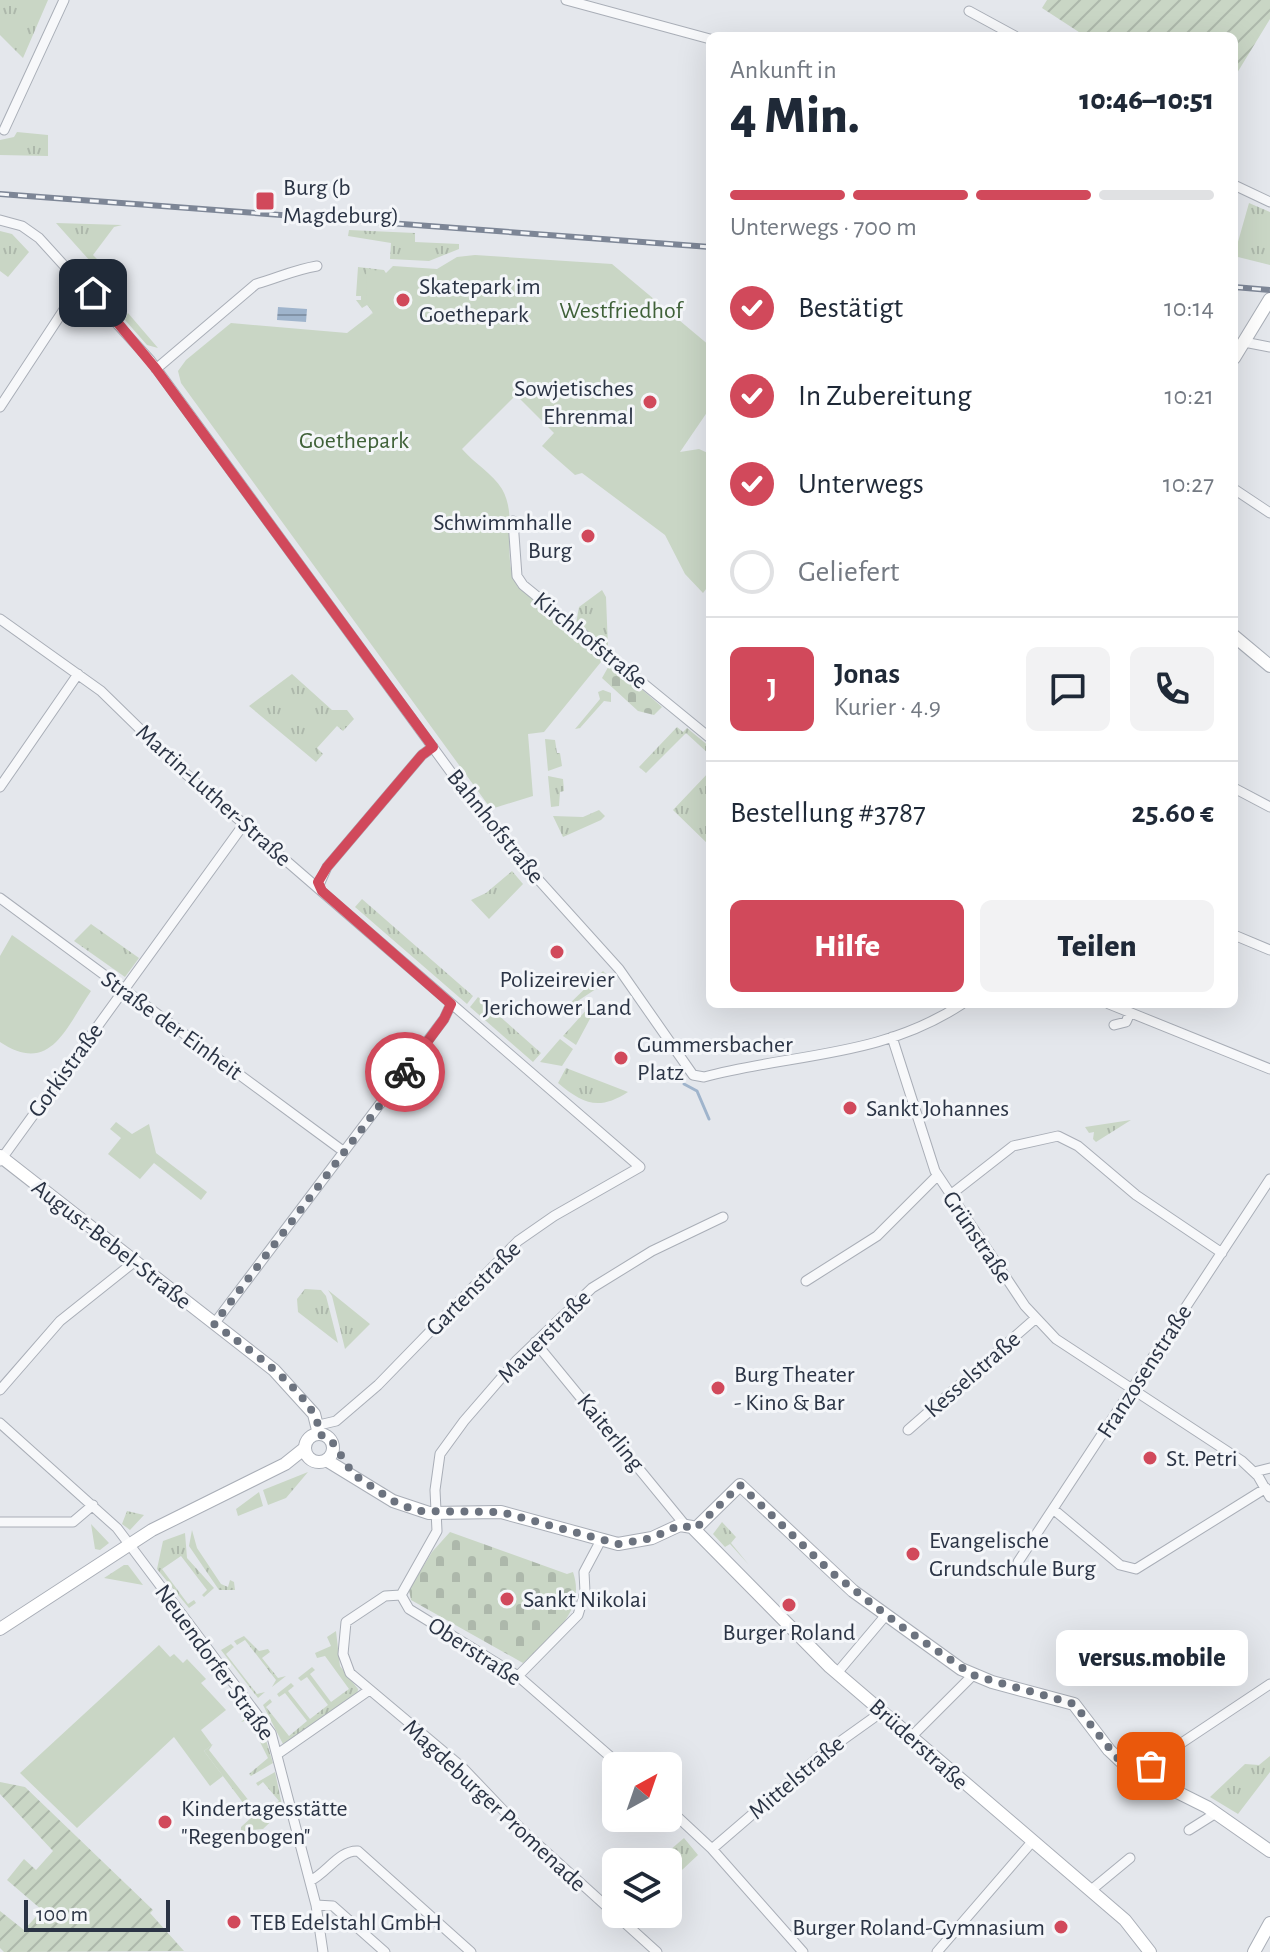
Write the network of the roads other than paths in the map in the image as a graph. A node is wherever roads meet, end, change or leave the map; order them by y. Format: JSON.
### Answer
{"nodes":[{"id":1,"x":64,"y":0,"type":"edge"},
{"id":2,"x":566,"y":0,"type":"edge"},
{"id":3,"x":969,"y":11,"type":"dead end"},
{"id":4,"x":1008,"y":32,"type":"edge"},
{"id":5,"x":706,"y":38,"type":"edge"},
{"id":6,"x":4,"y":130,"type":"dead end"},
{"id":7,"x":1238,"y":187,"type":"edge"},
{"id":8,"x":1270,"y":202,"type":"edge"},
{"id":9,"x":0,"y":220,"type":"edge"},
{"id":10,"x":317,"y":266,"type":"dead end"},
{"id":11,"x":85,"y":285,"type":"junction"},
{"id":12,"x":1270,"y":299,"type":"edge"},
{"id":13,"x":1244,"y":342,"type":"junction"},
{"id":14,"x":1270,"y":347,"type":"edge"},
{"id":15,"x":1238,"y":352,"type":"edge"},
{"id":16,"x":156,"y":369,"type":"junction"},
{"id":17,"x":0,"y":407,"type":"edge"},
{"id":18,"x":1238,"y":492,"type":"edge"},
{"id":19,"x":1270,"y":513,"type":"edge"},
{"id":20,"x":513,"y":521,"type":"dead end"},
{"id":21,"x":0,"y":619,"type":"edge"},
{"id":22,"x":1238,"y":639,"type":"edge"},
{"id":23,"x":1270,"y":666,"type":"edge"},
{"id":24,"x":78,"y":674,"type":"junction"},
{"id":25,"x":706,"y":735,"type":"edge"},
{"id":26,"x":433,"y":747,"type":"junction"},
{"id":27,"x":0,"y":787,"type":"edge"},
{"id":28,"x":1238,"y":790,"type":"edge"},
{"id":29,"x":1270,"y":807,"type":"edge"},
{"id":30,"x":244,"y":824,"type":"junction"},
{"id":31,"x":318,"y":887,"type":"junction"},
{"id":32,"x":0,"y":898,"type":"edge"},
{"id":33,"x":1238,"y":937,"type":"edge"},
{"id":34,"x":1270,"y":950,"type":"edge"},
{"id":35,"x":124,"y":989,"type":"junction"},
{"id":36,"x":451,"y":1004,"type":"junction"},
{"id":37,"x":954,"y":1008,"type":"edge"},
{"id":38,"x":1118,"y":1008,"type":"edge"},
{"id":39,"x":1130,"y":1013,"type":"junction"},
{"id":40,"x":1114,"y":1025,"type":"dead end"},
{"id":41,"x":892,"y":1037,"type":"junction"},
{"id":42,"x":1270,"y":1069,"type":"edge"},
{"id":43,"x":343,"y":1151,"type":"junction"},
{"id":44,"x":1,"y":1158,"type":"edge"},
{"id":45,"x":640,"y":1167,"type":"joint"},
{"id":46,"x":937,"y":1176,"type":"junction"},
{"id":47,"x":1270,"y":1179,"type":"edge"},
{"id":48,"x":949,"y":1196,"type":"junction"},
{"id":49,"x":723,"y":1217,"type":"dead end"},
{"id":50,"x":1222,"y":1253,"type":"junction"},
{"id":51,"x":134,"y":1262,"type":"junction"},
{"id":52,"x":806,"y":1281,"type":"dead end"},
{"id":53,"x":1036,"y":1318,"type":"junction"},
{"id":54,"x":214,"y":1324,"type":"junction"},
{"id":55,"x":535,"y":1342,"type":"junction"},
{"id":56,"x":0,"y":1390,"type":"edge"},
{"id":57,"x":1132,"y":1390,"type":"junction"},
{"id":58,"x":0,"y":1423,"type":"edge"},
{"id":59,"x":319,"y":1429,"type":"junction"},
{"id":60,"x":908,"y":1430,"type":"dead end"},
{"id":61,"x":333,"y":1448,"type":"junction"},
{"id":62,"x":307,"y":1453,"type":"junction"},
{"id":63,"x":326,"y":1460,"type":"junction"},
{"id":64,"x":1270,"y":1468,"type":"edge"},
{"id":65,"x":1254,"y":1472,"type":"junction"},
{"id":66,"x":353,"y":1474,"type":"junction"},
{"id":67,"x":1268,"y":1492,"type":"edge"},
{"id":68,"x":93,"y":1505,"type":"junction"},
{"id":69,"x":1053,"y":1509,"type":"junction"},
{"id":70,"x":436,"y":1514,"type":"junction"},
{"id":71,"x":0,"y":1522,"type":"edge"},
{"id":72,"x":690,"y":1527,"type":"junction"},
{"id":73,"x":601,"y":1540,"type":"junction"},
{"id":74,"x":128,"y":1544,"type":"junction"},
{"id":75,"x":1018,"y":1562,"type":"dead end"},
{"id":76,"x":401,"y":1595,"type":"junction"},
{"id":77,"x":886,"y":1615,"type":"junction"},
{"id":78,"x":0,"y":1629,"type":"edge"},
{"id":79,"x":837,"y":1673,"type":"junction"},
{"id":80,"x":973,"y":1675,"type":"junction"},
{"id":81,"x":518,"y":1676,"type":"junction"},
{"id":82,"x":1270,"y":1684,"type":"edge"},
{"id":83,"x":368,"y":1691,"type":"junction"},
{"id":84,"x":883,"y":1711,"type":"junction"},
{"id":85,"x":912,"y":1736,"type":"junction"},
{"id":86,"x":605,"y":1752,"type":"edge"},
{"id":87,"x":279,"y":1753,"type":"junction"},
{"id":88,"x":1145,"y":1776,"type":"junction"},
{"id":89,"x":1216,"y":1813,"type":"junction"},
{"id":90,"x":682,"y":1821,"type":"edge"},
{"id":91,"x":1189,"y":1830,"type":"dead end"},
{"id":92,"x":1031,"y":1843,"type":"junction"},
{"id":93,"x":712,"y":1849,"type":"junction"},
{"id":94,"x":1270,"y":1851,"type":"edge"},
{"id":95,"x":1130,"y":1858,"type":"dead end"},
{"id":96,"x":310,"y":1881,"type":"junction"},
{"id":97,"x":1090,"y":1891,"type":"junction"},
{"id":98,"x":316,"y":1905,"type":"junction"},
{"id":99,"x":1270,"y":1923,"type":"edge"},
{"id":100,"x":323,"y":1952,"type":"edge"},
{"id":101,"x":385,"y":1952,"type":"edge"},
{"id":102,"x":471,"y":1952,"type":"edge"},
{"id":103,"x":657,"y":1952,"type":"edge"},
{"id":104,"x":803,"y":1952,"type":"edge"},
{"id":105,"x":937,"y":1952,"type":"edge"},
{"id":106,"x":1150,"y":1952,"type":"edge"},
{"id":107,"x":1254,"y":1952,"type":"edge"}],
"edges":[{"from":1,"to":6,"type":"street"},
{"from":2,"to":5,"type":"street"},
{"from":3,"to":4,"type":"street"},
{"from":7,"to":8,"type":"street"},
{"from":9,"to":11,"type":"street","name":"Bahnhofstraße"},
{"from":10,"to":16,"type":"street"},
{"from":11,"to":16,"type":"street","name":"Bahnhofstraße"},
{"from":11,"to":17,"type":"street"},
{"from":12,"to":13,"type":"street"},
{"from":13,"to":14,"type":"street"},
{"from":13,"to":15,"type":"street"},
{"from":16,"to":26,"type":"street","name":"Bahnhofstraße"},
{"from":18,"to":19,"type":"street"},
{"from":20,"to":25,"type":"street","name":"Kirchhofstraße"},
{"from":21,"to":24,"type":"street","name":"Martin-Luther-Straße"},
{"from":22,"to":23,"type":"street"},
{"from":24,"to":27,"type":"street"},
{"from":24,"to":30,"type":"street","name":"Martin-Luther-Straße"},
{"from":26,"to":31,"type":"street"},
{"from":26,"to":41,"type":"street","name":"Bahnhofstraße"},
{"from":28,"to":29,"type":"street"},
{"from":30,"to":31,"type":"street","name":"Martin-Luther-Straße"},
{"from":30,"to":35,"type":"street","name":"Gorkistraße"},
{"from":31,"to":36,"type":"street","name":"Martin-Luther-Straße"},
{"from":32,"to":35,"type":"street","name":"Straße der Einheit"},
{"from":33,"to":34,"type":"street"},
{"from":35,"to":43,"type":"street","name":"Straße der Einheit"},
{"from":35,"to":44,"type":"street","name":"Gorkistraße"},
{"from":36,"to":43,"type":"street"},
{"from":36,"to":45,"type":"street","name":"Martin-Luther-Straße"},
{"from":37,"to":41,"type":"street"},
{"from":38,"to":39,"type":"street"},
{"from":39,"to":40,"type":"street"},
{"from":39,"to":42,"type":"street"},
{"from":41,"to":46,"type":"street","name":"Grünstraße"},
{"from":43,"to":54,"type":"street"},
{"from":44,"to":51,"type":"street","name":"August-Bebel-Straße"},
{"from":45,"to":59,"type":"street","name":"Gartenstraße"},
{"from":46,"to":48,"type":"street","name":"Grünstraße"},
{"from":46,"to":52,"type":"street"},
{"from":47,"to":50,"type":"street","name":"Franzosenstraße"},
{"from":48,"to":50,"type":"street"},
{"from":48,"to":53,"type":"street","name":"Grünstraße"},
{"from":49,"to":55,"type":"street","name":"Mauerstraße"},
{"from":50,"to":57,"type":"street","name":"Franzosenstraße"},
{"from":51,"to":54,"type":"street","name":"August-Bebel-Straße"},
{"from":51,"to":56,"type":"street"},
{"from":53,"to":57,"type":"street","name":"Grünstraße"},
{"from":53,"to":60,"type":"street","name":"Kesselstraße"},
{"from":54,"to":59,"type":"street","name":"August-Bebel-Straße"},
{"from":55,"to":70,"type":"street","name":"Mauerstraße"},
{"from":55,"to":72,"type":"street","name":"Kaiterling"},
{"from":57,"to":65,"type":"street","name":"Grünstraße"},
{"from":57,"to":69,"type":"street","name":"Franzosenstraße"},
{"from":58,"to":68,"type":"street","name":"Neuendorfer Straße"},
{"from":59,"to":61,"type":"street","name":"August-Bebel-Straße"},
{"from":59,"to":62,"type":"street"},
{"from":61,"to":63,"type":"street"},
{"from":61,"to":66,"type":"street","name":"August-Bebel-Straße"},
{"from":62,"to":63,"type":"street"},
{"from":62,"to":74,"type":"street"},
{"from":63,"to":66,"type":"street"},
{"from":64,"to":65,"type":"street"},
{"from":65,"to":67,"type":"street","name":"Grünstraße"},
{"from":66,"to":70,"type":"street"},
{"from":67,"to":69,"type":"street"},
{"from":68,"to":71,"type":"street"},
{"from":68,"to":74,"type":"street","name":"Neuendorfer Straße"},
{"from":69,"to":75,"type":"street","name":"Franzosenstraße"},
{"from":70,"to":73,"type":"street"},
{"from":70,"to":76,"type":"street"},
{"from":72,"to":73,"type":"street"},
{"from":72,"to":77,"type":"street"},
{"from":72,"to":79,"type":"street","name":"Brüderstraße"},
{"from":73,"to":81,"type":"street"},
{"from":74,"to":78,"type":"street"},
{"from":74,"to":87,"type":"street","name":"Neuendorfer Straße"},
{"from":76,"to":81,"type":"street","name":"Oberstraße"},
{"from":76,"to":83,"type":"street","name":"Magdeburger Promenade"},
{"from":77,"to":79,"type":"street"},
{"from":77,"to":80,"type":"street"},
{"from":79,"to":84,"type":"street","name":"Brüderstraße"},
{"from":80,"to":85,"type":"street"},
{"from":80,"to":88,"type":"street"},
{"from":81,"to":86,"type":"street","name":"Oberstraße"},
{"from":82,"to":88,"type":"street"},
{"from":83,"to":87,"type":"street"},
{"from":83,"to":103,"type":"street","name":"Magdeburger Promenade"},
{"from":84,"to":85,"type":"street","name":"Brüderstraße"},
{"from":84,"to":93,"type":"street","name":"Mittelstraße"},
{"from":85,"to":92,"type":"street","name":"Brüderstraße"},
{"from":87,"to":96,"type":"street","name":"Neuendorfer Straße"},
{"from":88,"to":89,"type":"street"},
{"from":89,"to":91,"type":"street"},
{"from":89,"to":94,"type":"street"},
{"from":90,"to":93,"type":"street"},
{"from":92,"to":97,"type":"street","name":"Brüderstraße"},
{"from":92,"to":105,"type":"street"},
{"from":93,"to":104,"type":"street"},
{"from":95,"to":97,"type":"street"},
{"from":96,"to":98,"type":"street","name":"Neuendorfer Straße"},
{"from":96,"to":102,"type":"street"},
{"from":97,"to":106,"type":"street","name":"Brüderstraße"},
{"from":98,"to":100,"type":"street","name":"Neuendorfer Straße"},
{"from":98,"to":101,"type":"street"},
{"from":99,"to":107,"type":"street"}]}
